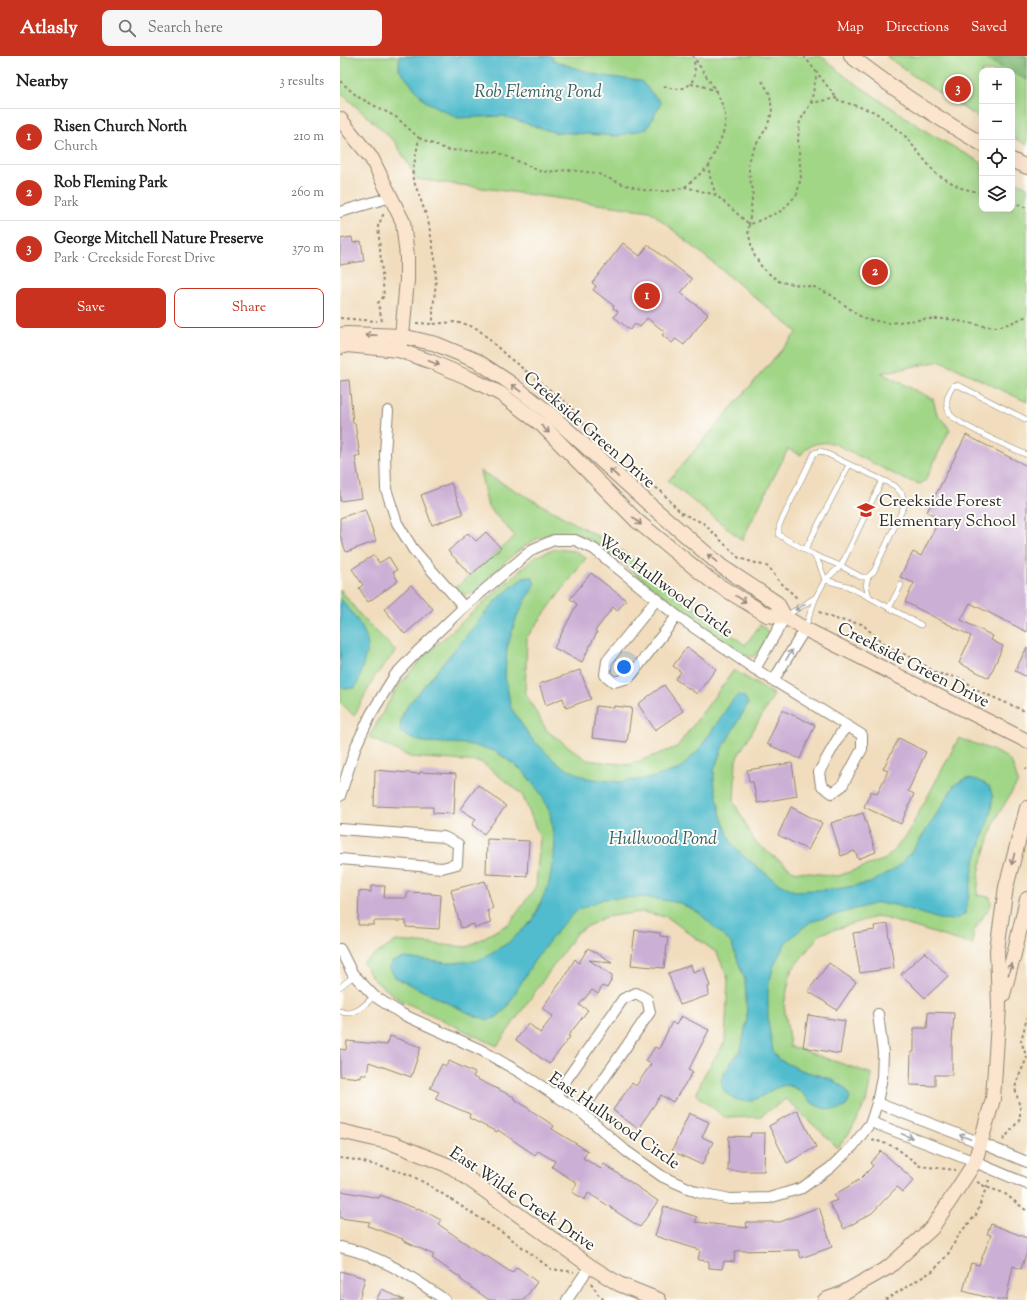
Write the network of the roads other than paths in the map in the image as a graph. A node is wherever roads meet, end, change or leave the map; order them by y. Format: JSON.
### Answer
{"nodes":[{"id":1,"x":851,"y":56,"type":"edge"},
{"id":2,"x":340,"y":119,"type":"edge"},
{"id":3,"x":979,"y":142,"type":"edge"},
{"id":4,"x":1015,"y":161,"type":"edge"},
{"id":5,"x":1027,"y":167,"type":"edge"},
{"id":6,"x":391,"y":197,"type":"junction"},
{"id":7,"x":340,"y":212,"type":"edge"},
{"id":8,"x":403,"y":329,"type":"junction"},
{"id":9,"x":340,"y":335,"type":"edge"},
{"id":10,"x":340,"y":346,"type":"edge"},
{"id":11,"x":398,"y":350,"type":"junction"},
{"id":12,"x":388,"y":411,"type":"dead end"},
{"id":13,"x":1027,"y":420,"type":"edge"},
{"id":14,"x":1027,"y":455,"type":"edge"},
{"id":15,"x":849,"y":465,"type":"junction"},
{"id":16,"x":882,"y":480,"type":"junction"},
{"id":17,"x":806,"y":550,"type":"junction"},
{"id":18,"x":814,"y":555,"type":"junction"},
{"id":19,"x":841,"y":566,"type":"junction"},
{"id":20,"x":868,"y":576,"type":"junction"},
{"id":21,"x":825,"y":580,"type":"junction"},
{"id":22,"x":901,"y":585,"type":"dead end"},
{"id":23,"x":816,"y":597,"type":"junction"},
{"id":24,"x":869,"y":598,"type":"junction"},
{"id":25,"x":657,"y":599,"type":"junction"},
{"id":26,"x":464,"y":607,"type":"junction"},
{"id":27,"x":889,"y":608,"type":"junction"},
{"id":28,"x":677,"y":616,"type":"junction"},
{"id":29,"x":785,"y":617,"type":"junction"},
{"id":30,"x":921,"y":625,"type":"dead end"},
{"id":31,"x":805,"y":629,"type":"junction"},
{"id":32,"x":755,"y":669,"type":"junction"},
{"id":33,"x":773,"y":681,"type":"junction"},
{"id":34,"x":847,"y":727,"type":"junction"},
{"id":35,"x":1027,"y":742,"type":"edge"},
{"id":36,"x":340,"y":796,"type":"edge"},
{"id":37,"x":1027,"y":808,"type":"edge"},
{"id":38,"x":340,"y":829,"type":"edge"},
{"id":39,"x":340,"y":859,"type":"edge"},
{"id":40,"x":1027,"y":899,"type":"edge"},
{"id":41,"x":340,"y":949,"type":"edge"},
{"id":42,"x":354,"y":974,"type":"junction"},
{"id":43,"x":340,"y":987,"type":"edge"},
{"id":44,"x":374,"y":996,"type":"junction"},
{"id":45,"x":999,"y":1007,"type":"junction"},
{"id":46,"x":340,"y":1011,"type":"edge"},
{"id":47,"x":878,"y":1014,"type":"dead end"},
{"id":48,"x":555,"y":1096,"type":"junction"},
{"id":49,"x":876,"y":1103,"type":"junction"},
{"id":50,"x":581,"y":1112,"type":"junction"},
{"id":51,"x":871,"y":1122,"type":"junction"},
{"id":52,"x":340,"y":1131,"type":"edge"},
{"id":53,"x":981,"y":1143,"type":"junction"},
{"id":54,"x":975,"y":1162,"type":"junction"},
{"id":55,"x":1027,"y":1162,"type":"edge"},
{"id":56,"x":1027,"y":1184,"type":"edge"},
{"id":57,"x":340,"y":1247,"type":"edge"},
{"id":58,"x":586,"y":1271,"type":"junction"},
{"id":59,"x":445,"y":1300,"type":"edge"},
{"id":60,"x":567,"y":1300,"type":"edge"},
{"id":61,"x":659,"y":1300,"type":"edge"},
{"id":62,"x":825,"y":1300,"type":"edge"}],
"edges":[{"from":1,"to":3,"type":"main road"},
{"from":2,"to":6,"type":"main road"},
{"from":4,"to":5,"type":"main road"},
{"from":6,"to":7,"type":"street"},
{"from":6,"to":8,"type":"main road"},
{"from":8,"to":9,"type":"main road","name":"Creekside Green Drive","one_way":true},
{"from":8,"to":11,"type":"main road"},
{"from":29,"to":8,"type":"main road","name":"Creekside Green Drive","one_way":true},
{"from":10,"to":11,"type":"main road","name":"Creekside Green Drive"},
{"from":11,"to":29,"type":"main road","name":"Creekside Green Drive","one_way":true},
{"from":12,"to":26,"type":"street"},
{"from":13,"to":14,"type":"lane"},
{"from":15,"to":16,"type":"lane"},
{"from":15,"to":17,"type":"lane"},
{"from":15,"to":17,"type":"lane"},
{"from":16,"to":19,"type":"lane"},
{"from":16,"to":20,"type":"lane"},
{"from":17,"to":18,"type":"lane"},
{"from":18,"to":19,"type":"lane"},
{"from":18,"to":21,"type":"lane"},
{"from":19,"to":20,"type":"lane"},
{"from":19,"to":21,"type":"lane"},
{"from":20,"to":24,"type":"lane"},
{"from":21,"to":23,"type":"lane"},
{"from":21,"to":24,"type":"lane"},
{"from":22,"to":27,"type":"lane"},
{"from":23,"to":29,"type":"lane","one_way":true},
{"from":23,"to":31,"type":"lane"},
{"from":24,"to":27,"type":"lane"},
{"from":25,"to":26,"type":"street","name":"West Hullwood Circle"},
{"from":25,"to":28,"type":"street","name":"West Hullwood Circle"},
{"from":25,"to":28,"type":"street"},
{"from":26,"to":36,"type":"street","name":"West Hullwood Circle"},
{"from":27,"to":30,"type":"lane"},
{"from":28,"to":32,"type":"street","name":"West Hullwood Circle"},
{"from":29,"to":31,"type":"main road","name":"Creekside Green Drive"},
{"from":29,"to":32,"type":"street"},
{"from":33,"to":31,"type":"street","one_way":true},
{"from":31,"to":35,"type":"main road","name":"Creekside Green Drive"},
{"from":32,"to":33,"type":"street","name":"West Hullwood Circle"},
{"from":33,"to":34,"type":"street","name":"West Hullwood Circle"},
{"from":34,"to":34,"type":"street","name":"West Hullwood Circle"},
{"from":37,"to":45,"type":"main road","one_way":true},
{"from":38,"to":39,"type":"street"},
{"from":45,"to":40,"type":"main road","one_way":true},
{"from":41,"to":42,"type":"street"},
{"from":42,"to":43,"type":"lane"},
{"from":42,"to":44,"type":"street","name":"East Hullwood Circle"},
{"from":44,"to":46,"type":"lane"},
{"from":44,"to":48,"type":"street","name":"East Hullwood Circle"},
{"from":45,"to":53,"type":"main road"},
{"from":47,"to":49,"type":"street","name":"East Hullwood Circle"},
{"from":48,"to":50,"type":"street","name":"East Hullwood Circle"},
{"from":48,"to":50,"type":"street"},
{"from":49,"to":51,"type":"street","name":"East Hullwood Circle"},
{"from":53,"to":49,"type":"street","one_way":true},
{"from":50,"to":51,"type":"street","name":"East Hullwood Circle"},
{"from":51,"to":54,"type":"street","one_way":true},
{"from":52,"to":58,"type":"main road","name":"East Wilde Creek Drive"},
{"from":53,"to":54,"type":"main road"},
{"from":53,"to":55,"type":"street"},
{"from":54,"to":56,"type":"street"},
{"from":54,"to":62,"type":"main road"},
{"from":57,"to":59,"type":"street"},
{"from":58,"to":60,"type":"street"},
{"from":58,"to":61,"type":"main road","name":"East Wilde Creek Drive"}]}
